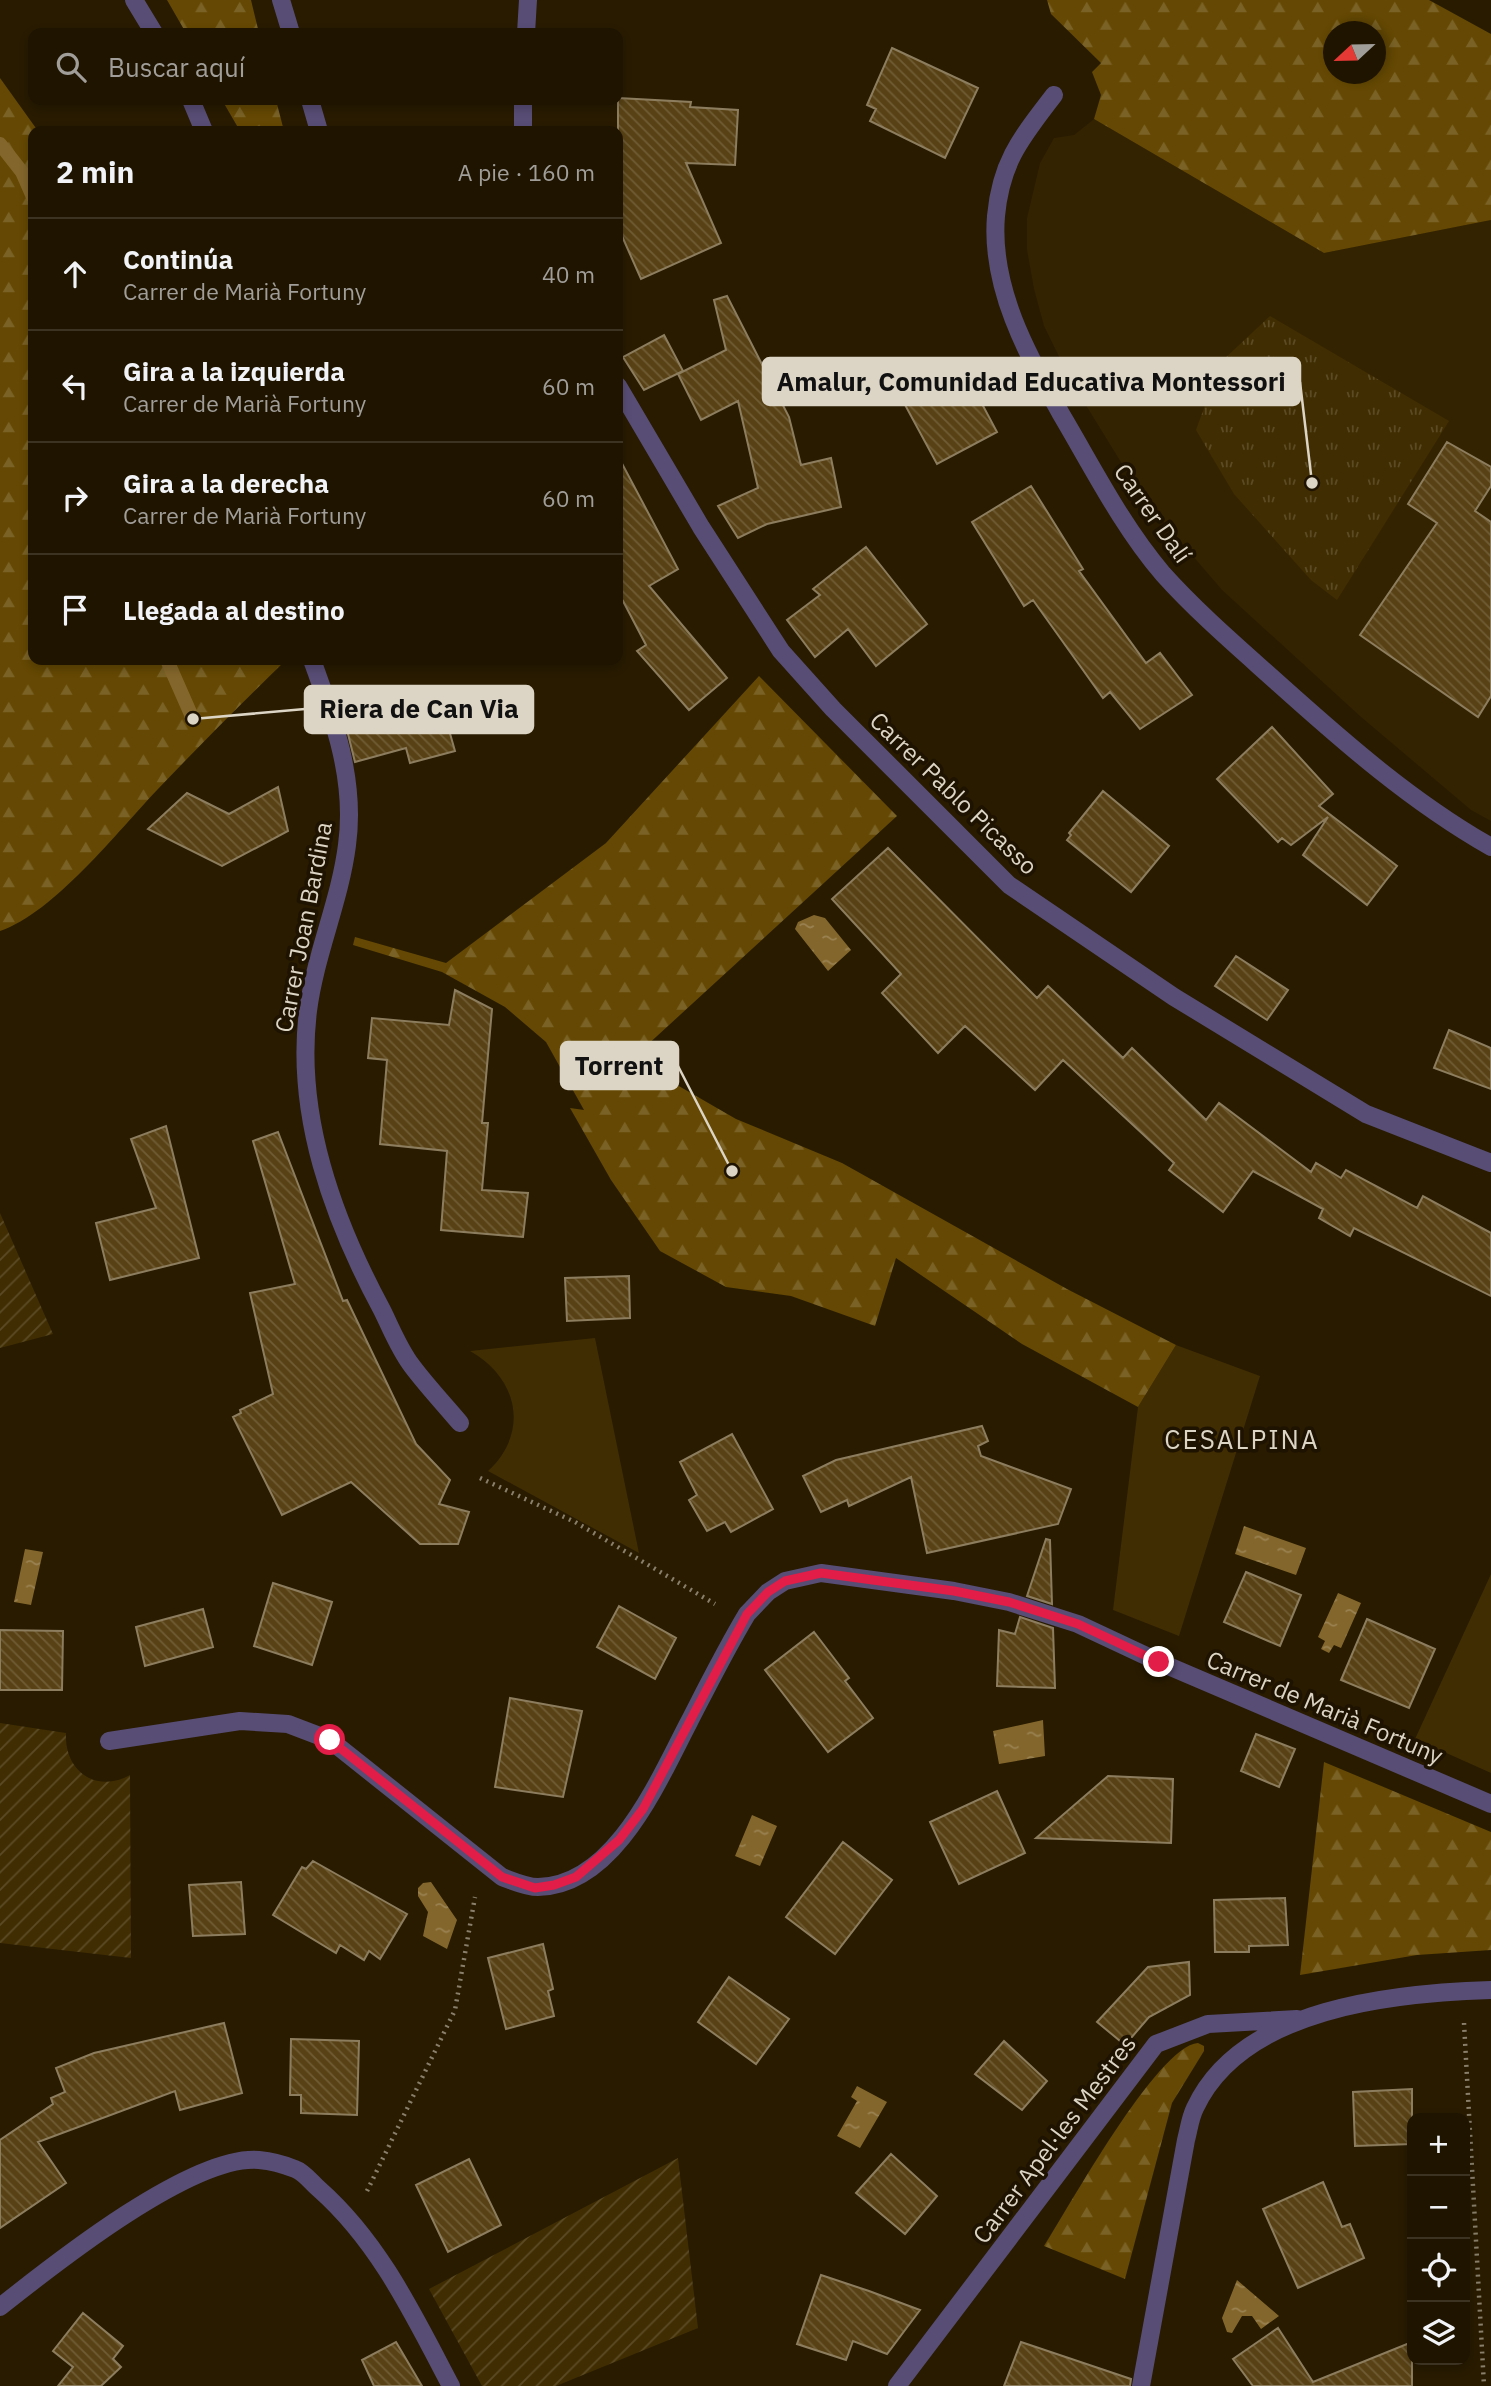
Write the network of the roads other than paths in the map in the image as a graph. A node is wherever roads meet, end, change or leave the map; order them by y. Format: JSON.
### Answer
{"nodes":[{"id":1,"x":134,"y":0,"type":"edge"},
{"id":2,"x":281,"y":0,"type":"edge"},
{"id":3,"x":528,"y":0,"type":"edge"},
{"id":4,"x":151,"y":28,"type":"edge"},
{"id":5,"x":289,"y":28,"type":"edge"},
{"id":6,"x":526,"y":28,"type":"edge"},
{"id":7,"x":1054,"y":95,"type":"dead end"},
{"id":8,"x":193,"y":105,"type":"edge"},
{"id":9,"x":311,"y":105,"type":"edge"},
{"id":10,"x":523,"y":105,"type":"edge"},
{"id":11,"x":202,"y":126,"type":"edge"},
{"id":12,"x":318,"y":126,"type":"edge"},
{"id":13,"x":523,"y":126,"type":"edge"},
{"id":14,"x":623,"y":394,"type":"edge"},
{"id":15,"x":314,"y":665,"type":"edge"},
{"id":16,"x":1491,"y":847,"type":"edge"},
{"id":17,"x":1491,"y":1163,"type":"edge"},
{"id":18,"x":460,"y":1423,"type":"dead end"},
{"id":19,"x":109,"y":1741,"type":"dead end"},
{"id":20,"x":1491,"y":1804,"type":"edge"},
{"id":21,"x":1491,"y":1990,"type":"edge"},
{"id":22,"x":1306,"y":2019,"type":"junction"},
{"id":23,"x":0,"y":2308,"type":"edge"},
{"id":24,"x":451,"y":2386,"type":"edge"},
{"id":25,"x":897,"y":2386,"type":"edge"},
{"id":26,"x":1141,"y":2386,"type":"edge"}],
"edges":[{"from":1,"to":4,"type":"street"},
{"from":2,"to":5,"type":"street"},
{"from":3,"to":6,"type":"street"},
{"from":7,"to":16,"type":"street","name":"Carrer Dalí"},
{"from":8,"to":11,"type":"street"},
{"from":9,"to":12,"type":"street"},
{"from":10,"to":13,"type":"street"},
{"from":14,"to":17,"type":"street","name":"Carrer Pablo Picasso"},
{"from":15,"to":18,"type":"street","name":"Carrer Joan Bardina"},
{"from":19,"to":20,"type":"street","name":"Carrer de Marià Fortuny"},
{"from":21,"to":22,"type":"street"},
{"from":22,"to":25,"type":"street","name":"Carrer Apel·les Mestres"},
{"from":22,"to":26,"type":"street"},
{"from":23,"to":24,"type":"street"}]}
